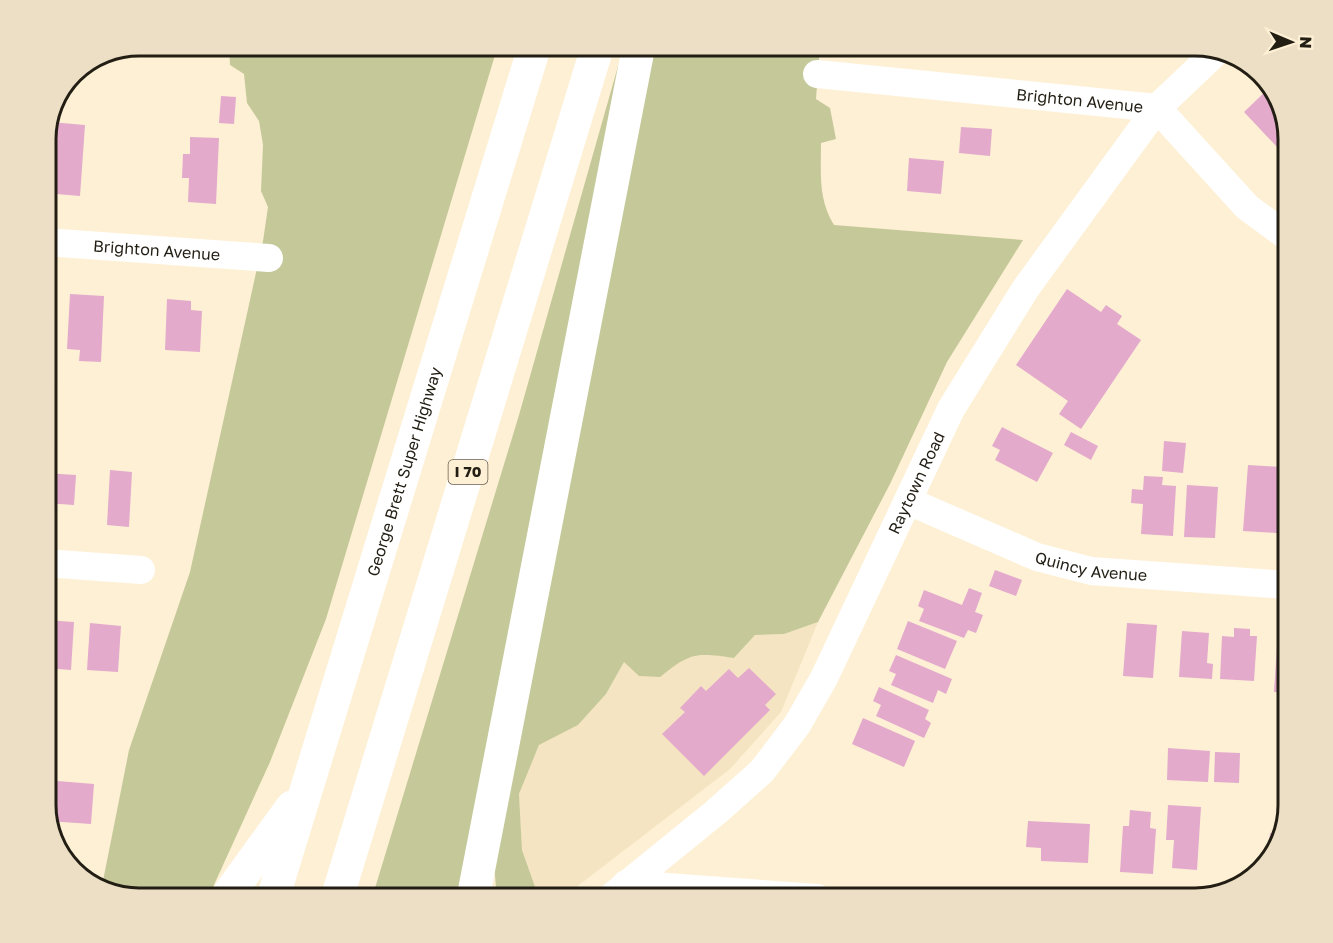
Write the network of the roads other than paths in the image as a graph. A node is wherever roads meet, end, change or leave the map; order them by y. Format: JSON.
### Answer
{"nodes":[{"id":1,"x":532,"y":56,"type":"edge"},
{"id":2,"x":595,"y":56,"type":"edge"},
{"id":3,"x":637,"y":56,"type":"edge"},
{"id":4,"x":1211,"y":57,"type":"edge"},
{"id":5,"x":817,"y":74,"type":"dead end"},
{"id":6,"x":1157,"y":108,"type":"junction"},
{"id":7,"x":1278,"y":230,"type":"edge"},
{"id":8,"x":56,"y":243,"type":"edge"},
{"id":9,"x":269,"y":258,"type":"dead end"},
{"id":10,"x":908,"y":501,"type":"junction"},
{"id":11,"x":56,"y":564,"type":"edge"},
{"id":12,"x":141,"y":570,"type":"dead end"},
{"id":13,"x":1278,"y":584,"type":"edge"},
{"id":14,"x":307,"y":786,"type":"junction"},
{"id":15,"x":233,"y":888,"type":"edge"},
{"id":16,"x":276,"y":888,"type":"edge"},
{"id":17,"x":340,"y":888,"type":"edge"},
{"id":18,"x":479,"y":888,"type":"edge"},
{"id":19,"x":626,"y":888,"type":"edge"}],
"edges":[{"from":1,"to":14,"type":"highway","name":"George Brett Super Highway"},
{"from":2,"to":17,"type":"highway","number":"I 70"},
{"from":3,"to":18,"type":"highway"},
{"from":4,"to":6,"type":"street","name":"Raytown Road"},
{"from":5,"to":6,"type":"street","name":"Brighton Avenue"},
{"from":6,"to":7,"type":"street","name":"Brighton Avenue"},
{"from":6,"to":10,"type":"street","name":"Raytown Road"},
{"from":8,"to":9,"type":"street","name":"Brighton Avenue"},
{"from":10,"to":13,"type":"street","name":"Quincy Avenue"},
{"from":10,"to":19,"type":"street","name":"Raytown Road"},
{"from":11,"to":12,"type":"street"},
{"from":14,"to":15,"type":"highway"},
{"from":14,"to":16,"type":"highway","name":"George Brett Super Highway"}]}
